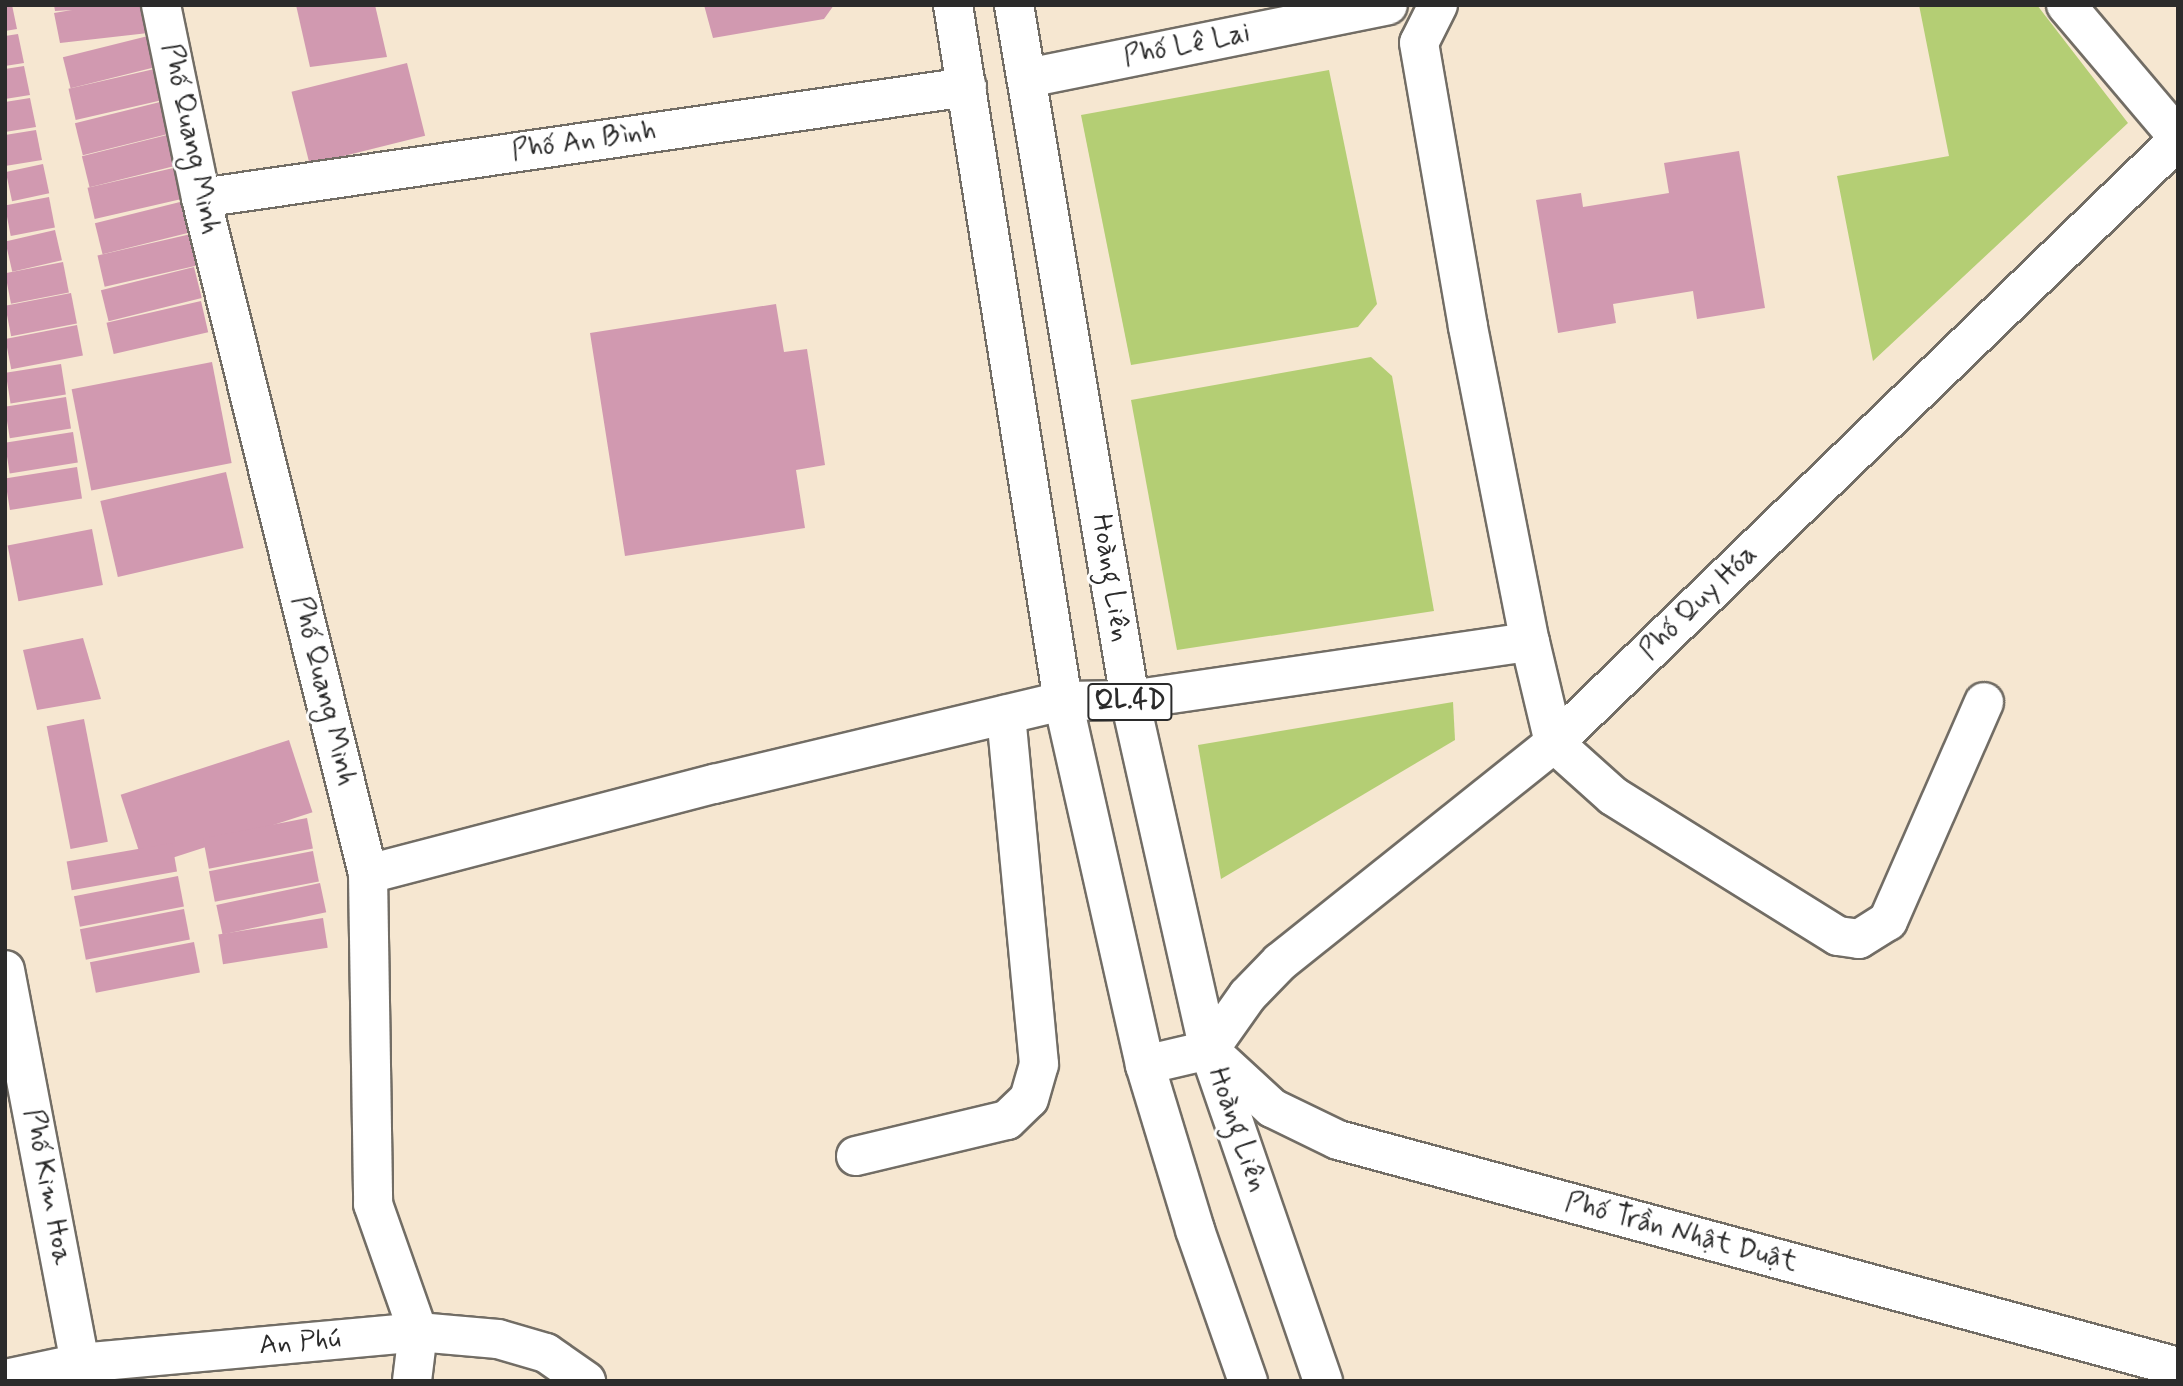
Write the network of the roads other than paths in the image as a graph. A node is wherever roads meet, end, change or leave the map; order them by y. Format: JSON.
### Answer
{"nodes":[{"id":1,"x":162,"y":5,"type":"edge"},
{"id":2,"x":953,"y":5,"type":"edge"},
{"id":3,"x":1014,"y":5,"type":"edge"},
{"id":4,"x":1388,"y":5,"type":"edge"},
{"id":5,"x":1438,"y":5,"type":"edge"},
{"id":6,"x":2066,"y":5,"type":"edge"},
{"id":7,"x":1027,"y":78,"type":"junction"},
{"id":8,"x":967,"y":87,"type":"junction"},
{"id":9,"x":2178,"y":139,"type":"edge"},
{"id":10,"x":201,"y":198,"type":"junction"},
{"id":11,"x":1530,"y":642,"type":"junction"},
{"id":12,"x":1130,"y":700,"type":"junction"},
{"id":13,"x":1063,"y":701,"type":"junction"},
{"id":14,"x":1984,"y":702,"type":"dead end"},
{"id":15,"x":1006,"y":715,"type":"junction"},
{"id":16,"x":1554,"y":743,"type":"junction"},
{"id":17,"x":368,"y":874,"type":"junction"},
{"id":18,"x":5,"y":970,"type":"edge"},
{"id":19,"x":1209,"y":1050,"type":"junction"},
{"id":20,"x":1145,"y":1065,"type":"junction"},
{"id":21,"x":856,"y":1156,"type":"dead end"},
{"id":22,"x":418,"y":1332,"type":"junction"},
{"id":23,"x":80,"y":1363,"type":"junction"},
{"id":24,"x":2178,"y":1367,"type":"edge"},
{"id":25,"x":5,"y":1379,"type":"edge"},
{"id":26,"x":412,"y":1381,"type":"edge"},
{"id":27,"x":586,"y":1381,"type":"edge"},
{"id":28,"x":1248,"y":1381,"type":"edge"},
{"id":29,"x":1323,"y":1381,"type":"edge"}],
"edges":[{"from":1,"to":10,"type":"street","name":"Phố Quang Minh"},
{"from":2,"to":8,"type":"street","number":"QL.4D"},
{"from":3,"to":7,"type":"street","name":"Hoàng Liên","number":"QL.4D"},
{"from":4,"to":7,"type":"street","name":"Phố Lê Lai"},
{"from":5,"to":11,"type":"street"},
{"from":6,"to":9,"type":"street"},
{"from":7,"to":8,"type":"street","name":"Phố Lê Lai"},
{"from":7,"to":12,"type":"street","name":"Hoàng Liên","number":"QL.4D"},
{"from":8,"to":10,"type":"street","name":"Phố An Bình"},
{"from":8,"to":13,"type":"street","number":"QL.4D"},
{"from":9,"to":16,"type":"street","name":"Phố Quy Hóa"},
{"from":10,"to":17,"type":"street","name":"Phố Quang Minh"},
{"from":11,"to":12,"type":"street"},
{"from":11,"to":16,"type":"street"},
{"from":12,"to":13,"type":"street"},
{"from":12,"to":19,"type":"street","name":"Hoàng Liên","number":"QL.4D"},
{"from":13,"to":15,"type":"street"},
{"from":13,"to":20,"type":"street","number":"QL.4D"},
{"from":14,"to":16,"type":"street"},
{"from":15,"to":17,"type":"street"},
{"from":15,"to":21,"type":"street"},
{"from":16,"to":19,"type":"street","name":"Phố Quy Hóa"},
{"from":17,"to":22,"type":"street","name":"Phố Quang Minh"},
{"from":18,"to":23,"type":"street","name":"Phố Kim Hoa"},
{"from":19,"to":20,"type":"street"},
{"from":19,"to":24,"type":"street","name":"Phố Trần Nhật Duật"},
{"from":19,"to":29,"type":"street","name":"Hoàng Liên","number":"QL.4D"},
{"from":20,"to":28,"type":"street","number":"QL.4D"},
{"from":22,"to":23,"type":"street","name":"An Phú"},
{"from":22,"to":26,"type":"street","name":"Phố Quang Minh"},
{"from":22,"to":27,"type":"street","name":"An Phú"},
{"from":23,"to":25,"type":"street","name":"An Phú"}]}
